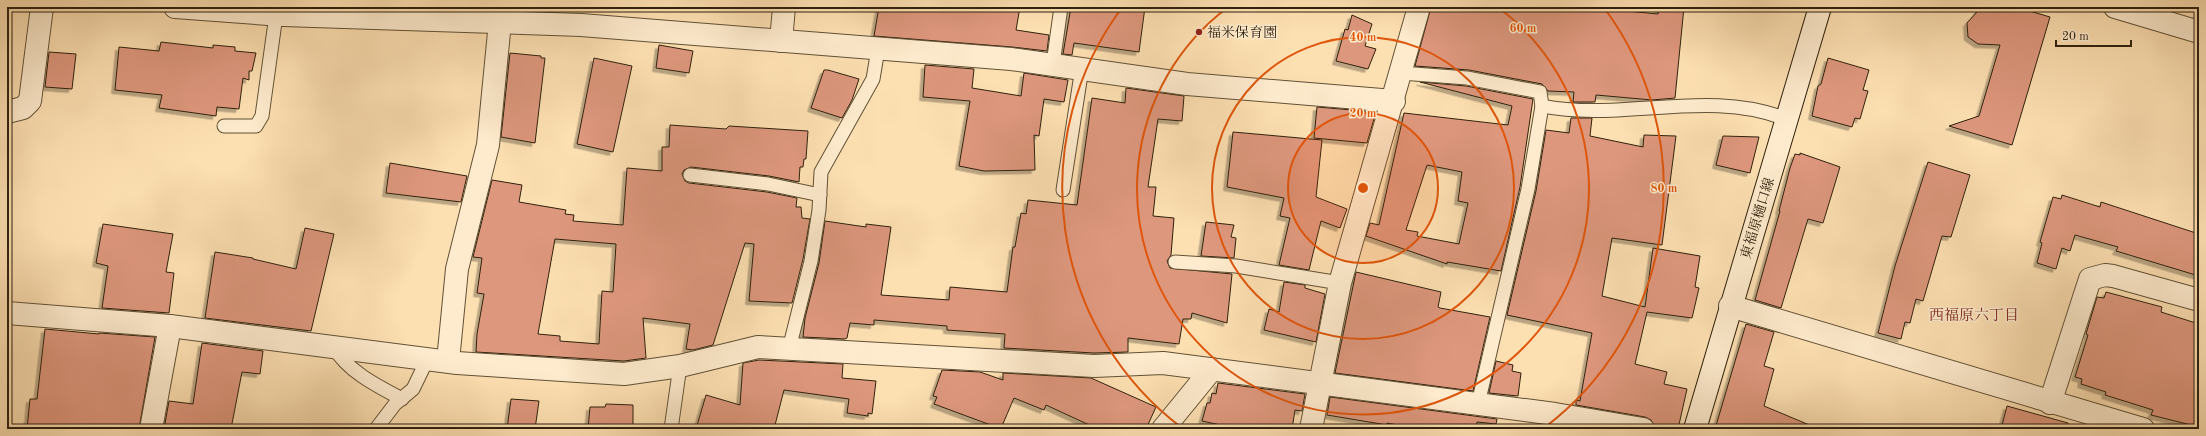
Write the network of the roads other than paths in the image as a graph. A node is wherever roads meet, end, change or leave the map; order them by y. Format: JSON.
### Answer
{"nodes":[{"id":1,"x":42,"y":7,"type":"edge"},
{"id":2,"x":175,"y":7,"type":"edge"},
{"id":3,"x":784,"y":7,"type":"edge"},
{"id":4,"x":1061,"y":7,"type":"edge"},
{"id":5,"x":1419,"y":7,"type":"edge"},
{"id":6,"x":1820,"y":7,"type":"edge"},
{"id":7,"x":2115,"y":7,"type":"edge"},
{"id":8,"x":321,"y":12,"type":"edge"},
{"id":9,"x":452,"y":14,"type":"edge"},
{"id":10,"x":276,"y":15,"type":"junction"},
{"id":11,"x":582,"y":16,"type":"edge"},
{"id":12,"x":500,"y":22,"type":"junction"},
{"id":13,"x":2199,"y":32,"type":"edge"},
{"id":14,"x":781,"y":42,"type":"junction"},
{"id":15,"x":878,"y":49,"type":"junction"},
{"id":16,"x":1053,"y":64,"type":"junction"},
{"id":17,"x":1082,"y":68,"type":"junction"},
{"id":18,"x":1401,"y":73,"type":"junction"},
{"id":19,"x":1394,"y":101,"type":"junction"},
{"id":20,"x":1542,"y":106,"type":"junction"},
{"id":21,"x":7,"y":112,"type":"edge"},
{"id":22,"x":1786,"y":119,"type":"junction"},
{"id":23,"x":224,"y":126,"type":"dead end"},
{"id":24,"x":690,"y":175,"type":"dead end"},
{"id":25,"x":1063,"y":190,"type":"dead end"},
{"id":26,"x":820,"y":195,"type":"junction"},
{"id":27,"x":1174,"y":262,"type":"dead end"},
{"id":28,"x":1340,"y":283,"type":"junction"},
{"id":29,"x":2199,"y":300,"type":"edge"},
{"id":30,"x":1730,"y":306,"type":"junction"},
{"id":31,"x":7,"y":313,"type":"edge"},
{"id":32,"x":170,"y":326,"type":"junction"},
{"id":33,"x":333,"y":346,"type":"junction"},
{"id":34,"x":789,"y":348,"type":"junction"},
{"id":35,"x":438,"y":359,"type":"junction"},
{"id":36,"x":680,"y":366,"type":"junction"},
{"id":37,"x":1212,"y":369,"type":"junction"},
{"id":38,"x":1319,"y":384,"type":"junction"},
{"id":39,"x":402,"y":399,"type":"junction"},
{"id":40,"x":2050,"y":403,"type":"junction"},
{"id":41,"x":1478,"y":404,"type":"junction"},
{"id":42,"x":151,"y":429,"type":"edge"},
{"id":43,"x":376,"y":429,"type":"edge"},
{"id":44,"x":671,"y":429,"type":"edge"},
{"id":45,"x":1163,"y":429,"type":"edge"},
{"id":46,"x":1311,"y":429,"type":"edge"},
{"id":47,"x":1643,"y":429,"type":"edge"},
{"id":48,"x":1695,"y":429,"type":"edge"},
{"id":49,"x":2142,"y":429,"type":"edge"}],
"edges":[{"from":1,"to":21,"type":"street"},
{"from":2,"to":10,"type":"street"},
{"from":3,"to":14,"type":"street"},
{"from":4,"to":16,"type":"lane"},
{"from":5,"to":18,"type":"street"},
{"from":6,"to":22,"type":"street","name":"東福原樋口線"},
{"from":7,"to":13,"type":"street"},
{"from":8,"to":9,"type":"street"},
{"from":8,"to":10,"type":"street"},
{"from":9,"to":12,"type":"street"},
{"from":10,"to":23,"type":"lane"},
{"from":11,"to":12,"type":"street"},
{"from":11,"to":14,"type":"street"},
{"from":12,"to":35,"type":"street"},
{"from":14,"to":15,"type":"street"},
{"from":15,"to":16,"type":"street"},
{"from":15,"to":26,"type":"lane"},
{"from":16,"to":17,"type":"street"},
{"from":17,"to":19,"type":"street"},
{"from":17,"to":25,"type":"lane"},
{"from":18,"to":19,"type":"street"},
{"from":18,"to":20,"type":"lane"},
{"from":19,"to":28,"type":"street"},
{"from":20,"to":22,"type":"lane"},
{"from":20,"to":41,"type":"lane"},
{"from":22,"to":30,"type":"street","name":"東福原樋口線"},
{"from":24,"to":26,"type":"lane"},
{"from":26,"to":34,"type":"lane"},
{"from":27,"to":28,"type":"lane"},
{"from":28,"to":38,"type":"street"},
{"from":29,"to":40,"type":"street"},
{"from":30,"to":40,"type":"street"},
{"from":30,"to":48,"type":"street","name":"東福原樋口線"},
{"from":31,"to":32,"type":"street"},
{"from":32,"to":33,"type":"street"},
{"from":32,"to":42,"type":"street"},
{"from":33,"to":35,"type":"street"},
{"from":33,"to":39,"type":"lane"},
{"from":34,"to":36,"type":"street"},
{"from":34,"to":37,"type":"street"},
{"from":35,"to":36,"type":"street"},
{"from":35,"to":39,"type":"lane"},
{"from":36,"to":44,"type":"lane"},
{"from":37,"to":38,"type":"street"},
{"from":37,"to":45,"type":"street"},
{"from":38,"to":41,"type":"street"},
{"from":38,"to":46,"type":"street"},
{"from":39,"to":43,"type":"lane"},
{"from":40,"to":49,"type":"street"},
{"from":41,"to":47,"type":"street"}]}
